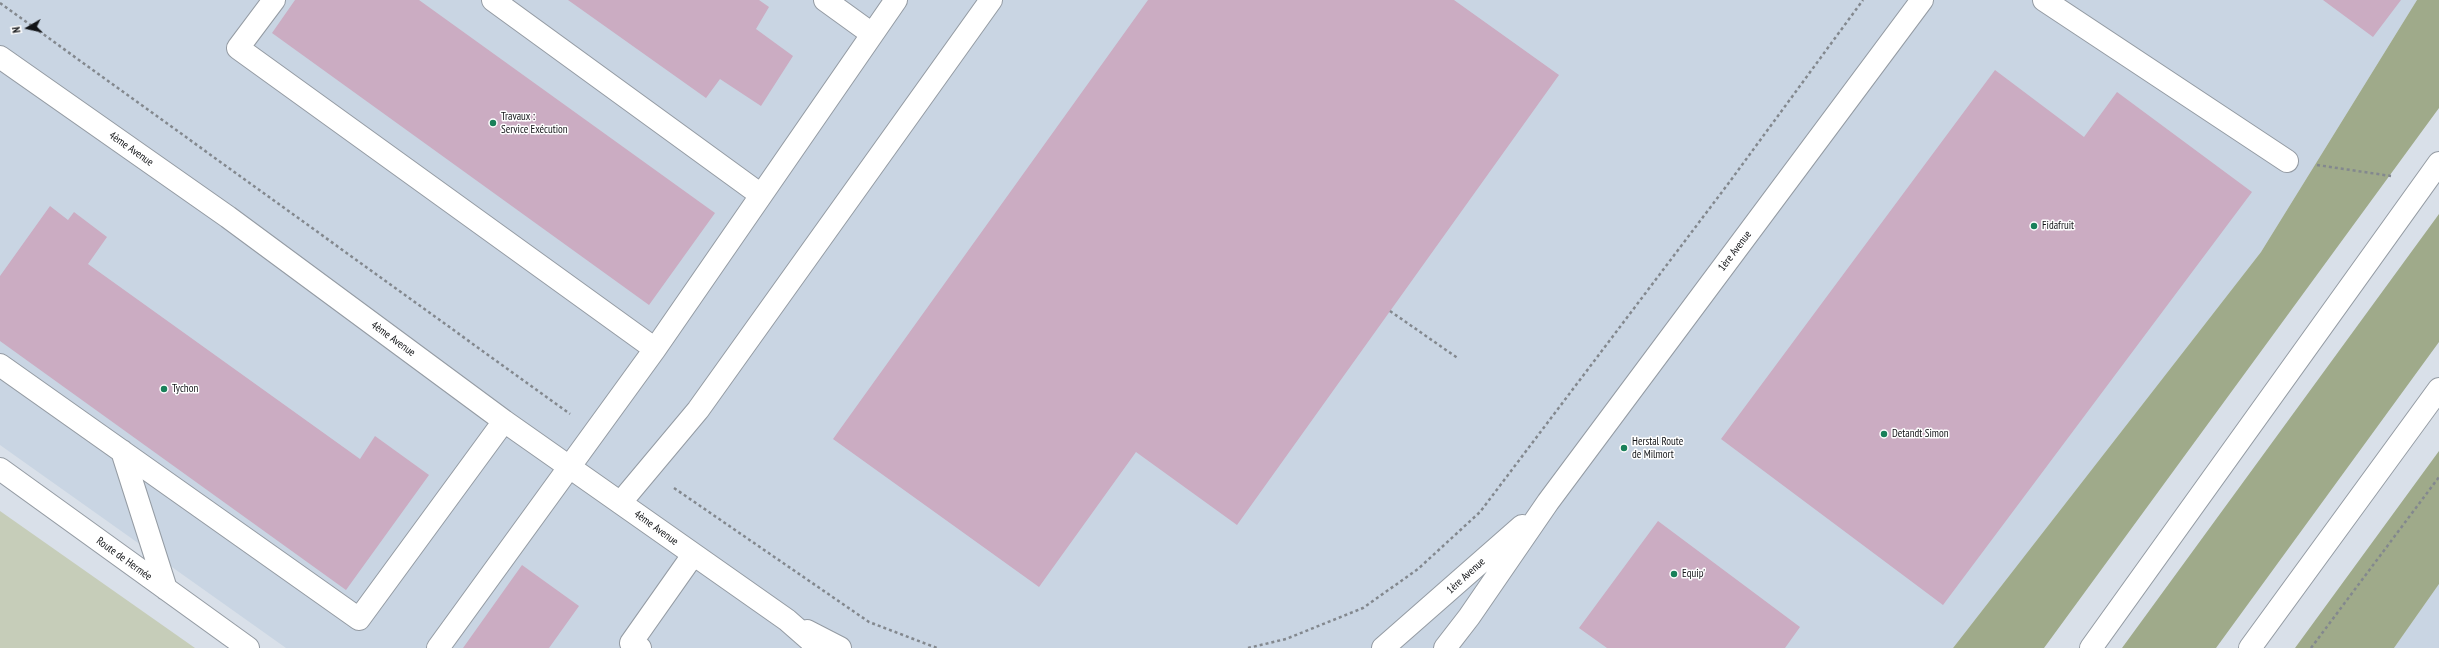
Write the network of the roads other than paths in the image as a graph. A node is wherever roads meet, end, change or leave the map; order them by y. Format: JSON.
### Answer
{"nodes":[{"id":1,"x":274,"y":0,"type":"edge"},
{"id":2,"x":493,"y":0,"type":"edge"},
{"id":3,"x":825,"y":0,"type":"edge"},
{"id":4,"x":896,"y":0,"type":"edge"},
{"id":5,"x":991,"y":0,"type":"edge"},
{"id":6,"x":1922,"y":0,"type":"edge"},
{"id":7,"x":2044,"y":0,"type":"edge"},
{"id":8,"x":872,"y":34,"type":"junction"},
{"id":9,"x":0,"y":57,"type":"edge"},
{"id":10,"x":2287,"y":161,"type":"road end"},
{"id":11,"x":2439,"y":163,"type":"edge"},
{"id":12,"x":761,"y":195,"type":"junction"},
{"id":13,"x":655,"y":349,"type":"junction"},
{"id":14,"x":0,"y":364,"type":"edge"},
{"id":15,"x":2439,"y":389,"type":"edge"},
{"id":16,"x":504,"y":421,"type":"junction"},
{"id":17,"x":122,"y":451,"type":"junction"},
{"id":18,"x":571,"y":467,"type":"junction"},
{"id":19,"x":0,"y":469,"type":"edge"},
{"id":20,"x":621,"y":502,"type":"junction"},
{"id":21,"x":1548,"y":502,"type":"junction"},
{"id":22,"x":693,"y":555,"type":"junction"},
{"id":23,"x":166,"y":589,"type":"junction"},
{"id":24,"x":787,"y":620,"type":"junction"},
{"id":25,"x":248,"y":648,"type":"edge"},
{"id":26,"x":438,"y":648,"type":"edge"},
{"id":27,"x":640,"y":648,"type":"edge"},
{"id":28,"x":819,"y":648,"type":"edge"},
{"id":29,"x":840,"y":648,"type":"edge"},
{"id":30,"x":1383,"y":648,"type":"edge"},
{"id":31,"x":1445,"y":648,"type":"edge"},
{"id":32,"x":2091,"y":648,"type":"edge"},
{"id":33,"x":2250,"y":648,"type":"edge"}],
"edges":[{"from":1,"to":13,"type":"street"},
{"from":2,"to":12,"type":"street"},
{"from":3,"to":8,"type":"street"},
{"from":4,"to":8,"type":"street"},
{"from":5,"to":20,"type":"street"},
{"from":6,"to":21,"type":"street","name":"1ère Avenue"},
{"from":7,"to":10,"type":"street"},
{"from":8,"to":12,"type":"street"},
{"from":9,"to":16,"type":"street","name":"4ème Avenue"},
{"from":11,"to":32,"type":"street"},
{"from":12,"to":13,"type":"street"},
{"from":13,"to":18,"type":"street"},
{"from":14,"to":17,"type":"street"},
{"from":15,"to":33,"type":"street"},
{"from":16,"to":17,"type":"street"},
{"from":16,"to":18,"type":"street","name":"4ème Avenue"},
{"from":17,"to":23,"type":"street"},
{"from":18,"to":20,"type":"street","name":"4ème Avenue"},
{"from":18,"to":26,"type":"street"},
{"from":19,"to":23,"type":"street","name":"Route de Hermée"},
{"from":20,"to":22,"type":"street","name":"4ème Avenue"},
{"from":21,"to":30,"type":"street","name":"1ère Avenue"},
{"from":21,"to":31,"type":"street","name":"1ère Avenue"},
{"from":22,"to":24,"type":"street","name":"4ème Avenue"},
{"from":22,"to":27,"type":"street"},
{"from":23,"to":25,"type":"street","name":"Route de Hermée"},
{"from":24,"to":28,"type":"street","name":"4ème Avenue"},
{"from":24,"to":29,"type":"street","name":"4ème Avenue"}]}
